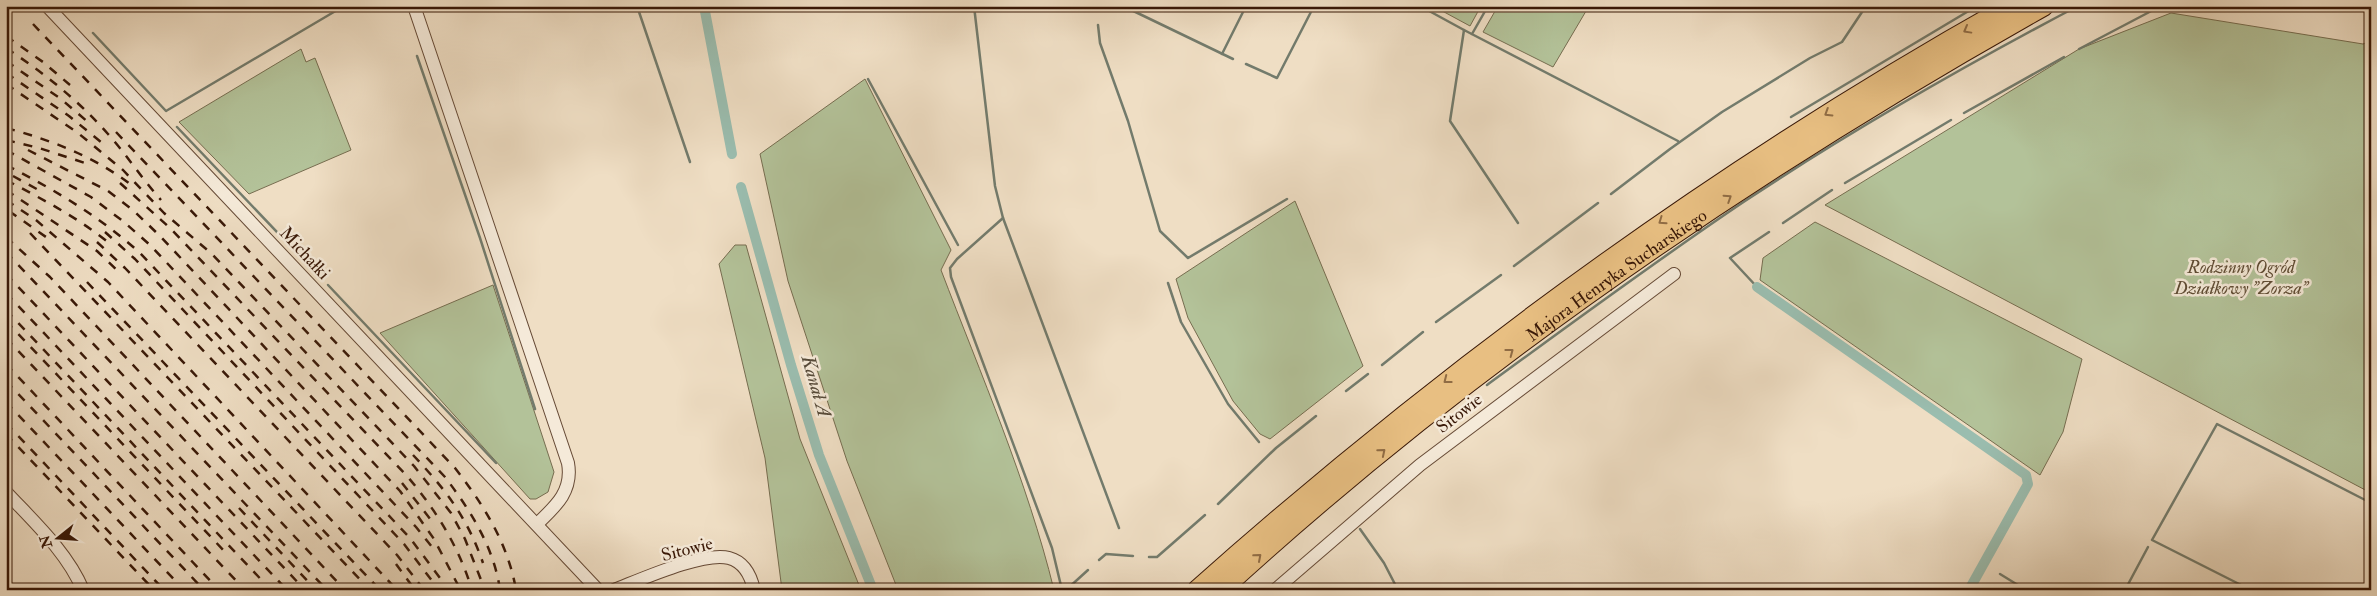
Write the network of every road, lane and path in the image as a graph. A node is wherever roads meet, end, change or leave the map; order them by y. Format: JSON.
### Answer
{"nodes":[{"id":1,"x":47,"y":6,"type":"edge"},
{"id":2,"x":414,"y":6,"type":"edge"},
{"id":3,"x":2010,"y":6,"type":"edge"},
{"id":4,"x":2044,"y":6,"type":"edge"},
{"id":5,"x":1674,"y":274,"type":"dead end"},
{"id":6,"x":6,"y":492,"type":"edge"},
{"id":7,"x":537,"y":524,"type":"junction"},
{"id":8,"x":83,"y":590,"type":"edge"},
{"id":9,"x":598,"y":590,"type":"edge"},
{"id":10,"x":614,"y":590,"type":"edge"},
{"id":11,"x":754,"y":590,"type":"edge"},
{"id":12,"x":1197,"y":590,"type":"edge"},
{"id":13,"x":1221,"y":590,"type":"edge"},
{"id":14,"x":1275,"y":590,"type":"edge"}],
"edges":[{"from":1,"to":7,"type":"street","name":"Michałki"},
{"from":2,"to":7,"type":"street"},
{"from":3,"to":12,"type":"highway","name":"Majora Henryka Sucharskiego","one_way":true},
{"from":13,"to":4,"type":"highway","name":"Majora Henryka Sucharskiego","one_way":true},
{"from":5,"to":14,"type":"street","name":"Sitowie"},
{"from":6,"to":8,"type":"street"},
{"from":7,"to":9,"type":"street","name":"Michałki"},
{"from":10,"to":11,"type":"street","name":"Sitowie"}]}
